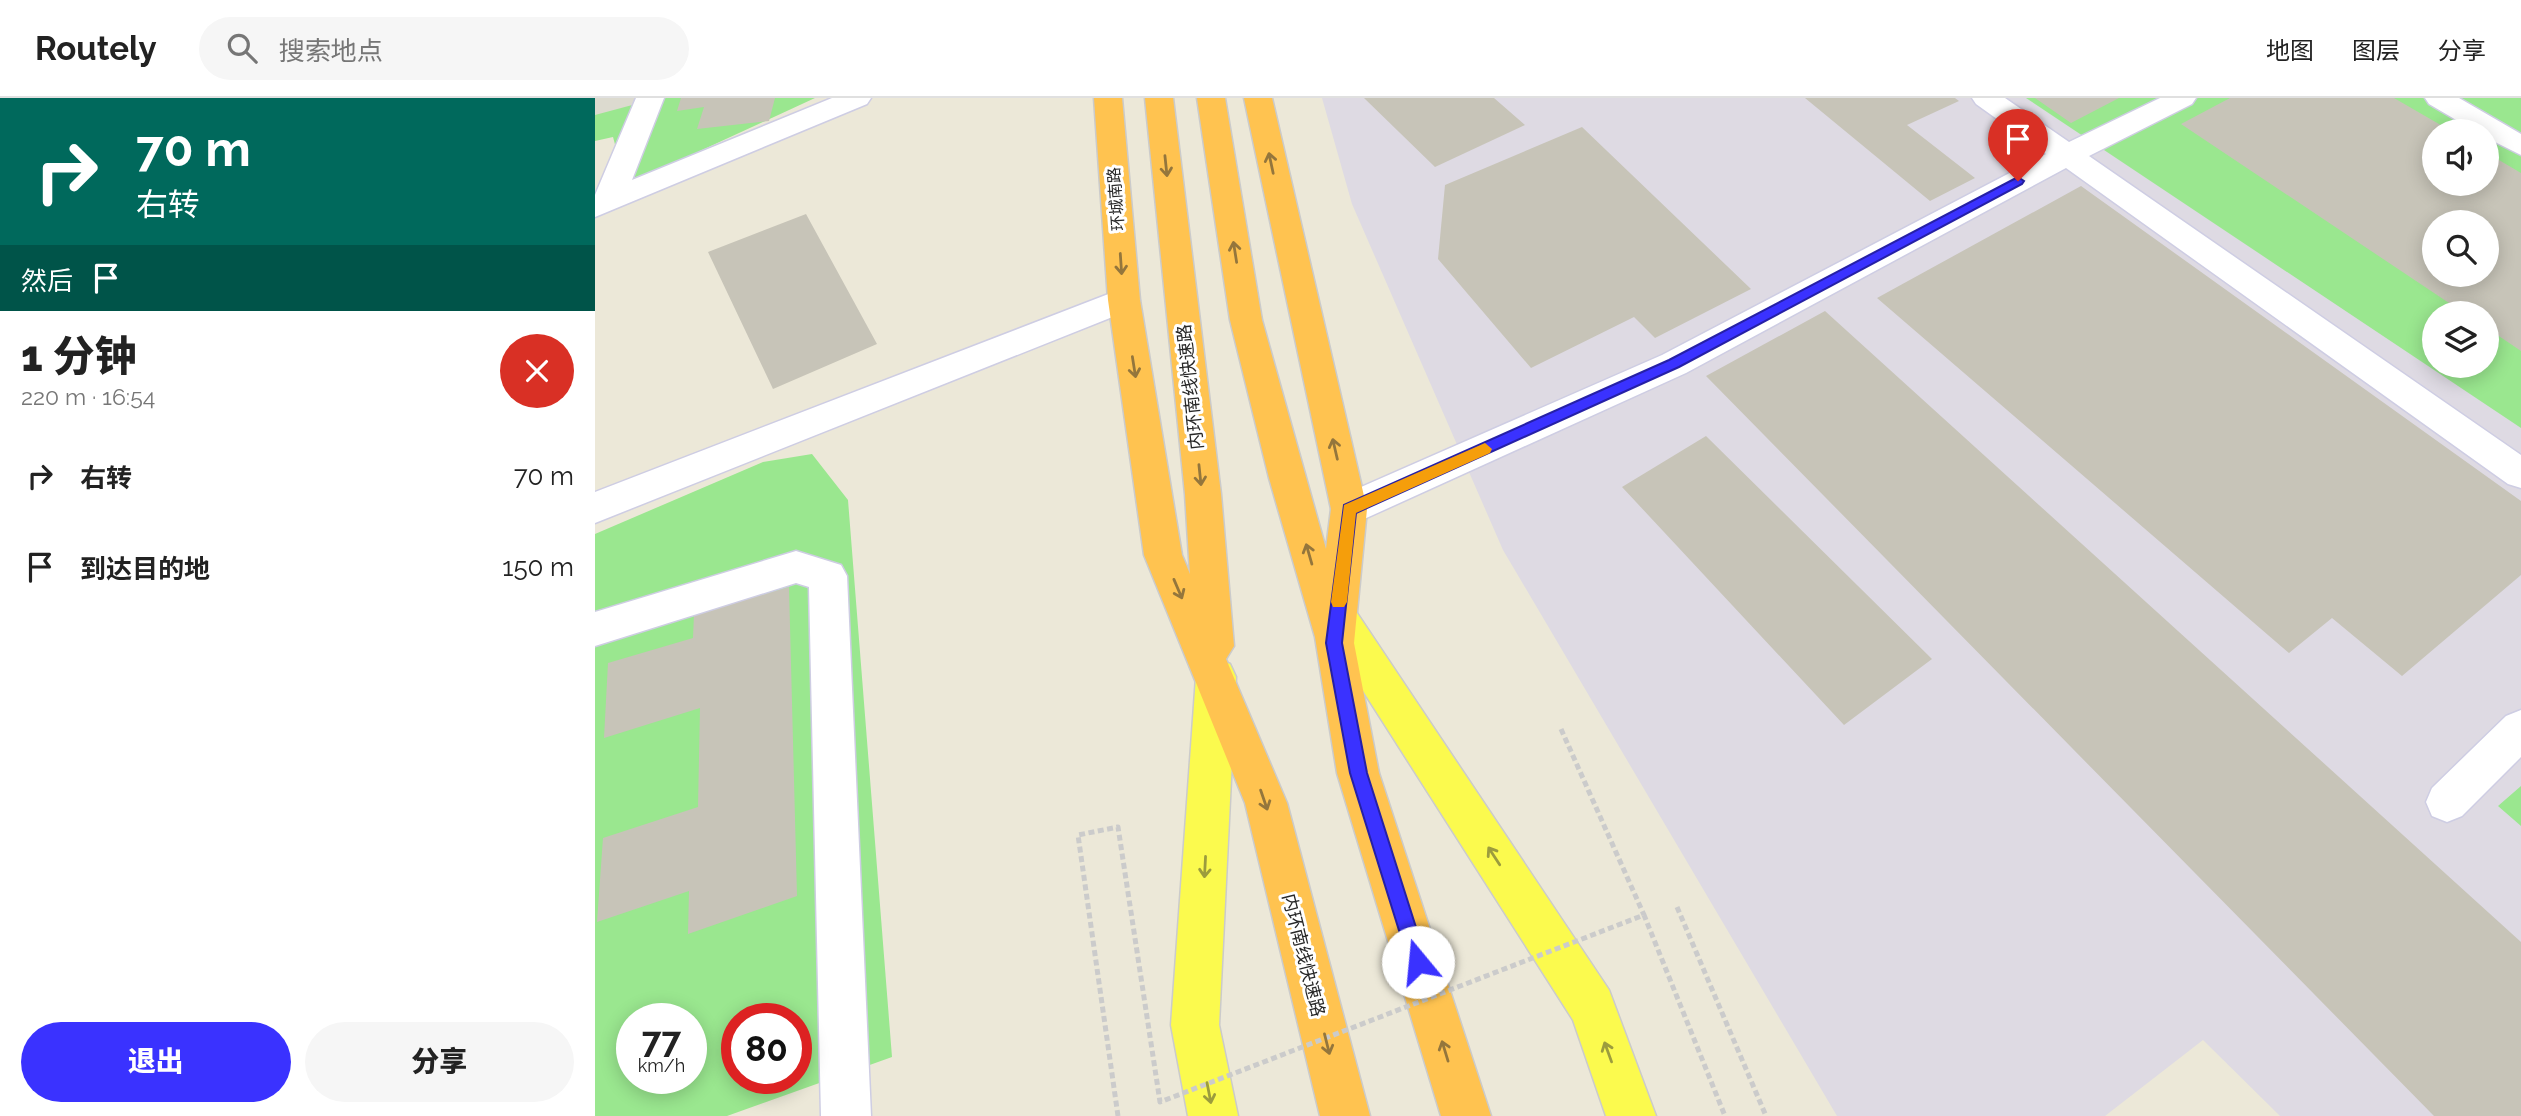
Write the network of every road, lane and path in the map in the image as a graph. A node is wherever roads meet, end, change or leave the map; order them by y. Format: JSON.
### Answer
{"nodes":[{"id":1,"x":650,"y":98,"type":"edge"},
{"id":2,"x":857,"y":98,"type":"edge"},
{"id":3,"x":1108,"y":98,"type":"edge"},
{"id":4,"x":1159,"y":98,"type":"edge"},
{"id":5,"x":1211,"y":98,"type":"edge"},
{"id":6,"x":1258,"y":98,"type":"edge"},
{"id":7,"x":1986,"y":98,"type":"edge"},
{"id":8,"x":2182,"y":98,"type":"edge"},
{"id":9,"x":2439,"y":98,"type":"edge"},
{"id":10,"x":2521,"y":146,"type":"edge"},
{"id":11,"x":2067,"y":155,"type":"junction"},
{"id":12,"x":602,"y":204,"type":"edge"},
{"id":13,"x":1124,"y":300,"type":"junction"},
{"id":14,"x":2521,"y":474,"type":"edge"},
{"id":15,"x":595,"y":508,"type":"edge"},
{"id":16,"x":1349,"y":509,"type":"junction"},
{"id":17,"x":595,"y":629,"type":"edge"},
{"id":18,"x":1336,"y":630,"type":"junction"},
{"id":19,"x":1216,"y":677,"type":"junction"},
{"id":20,"x":1561,"y":729,"type":"dead end"},
{"id":21,"x":2521,"y":729,"type":"edge"},
{"id":22,"x":2447,"y":802,"type":"dead end"},
{"id":23,"x":1677,"y":907,"type":"dead end"},
{"id":24,"x":1644,"y":915,"type":"junction"},
{"id":25,"x":846,"y":1116,"type":"edge"},
{"id":26,"x":1118,"y":1116,"type":"edge"},
{"id":27,"x":1213,"y":1116,"type":"edge"},
{"id":28,"x":1345,"y":1116,"type":"edge"},
{"id":29,"x":1466,"y":1116,"type":"edge"},
{"id":30,"x":1631,"y":1116,"type":"edge"},
{"id":31,"x":1725,"y":1116,"type":"edge"},
{"id":32,"x":1766,"y":1116,"type":"edge"}],
"edges":[{"from":1,"to":12,"type":"street"},
{"from":2,"to":12,"type":"street"},
{"from":3,"to":13,"type":"highway","name":"环城南路","one_way":true},
{"from":4,"to":19,"type":"highway","name":"内环南线快速路","one_way":true},
{"from":18,"to":5,"type":"highway","one_way":true},
{"from":16,"to":6,"type":"highway","one_way":true},
{"from":7,"to":11,"type":"street"},
{"from":8,"to":11,"type":"street"},
{"from":9,"to":10,"type":"street"},
{"from":11,"to":14,"type":"street"},
{"from":11,"to":16,"type":"street"},
{"from":13,"to":15,"type":"street"},
{"from":13,"to":19,"type":"highway","name":"内环南线快速路","one_way":true},
{"from":16,"to":18,"type":"highway"},
{"from":17,"to":25,"type":"street"},
{"from":29,"to":18,"type":"highway","one_way":true},
{"from":30,"to":18,"type":"main road","one_way":true},
{"from":19,"to":27,"type":"main road","one_way":true},
{"from":19,"to":28,"type":"highway","name":"内环南线快速路","one_way":true},
{"from":20,"to":24,"type":"path"},
{"from":21,"to":22,"type":"street"},
{"from":23,"to":32,"type":"path"},
{"from":24,"to":26,"type":"path","bridge":true},
{"from":24,"to":31,"type":"path","bridge":true}]}
